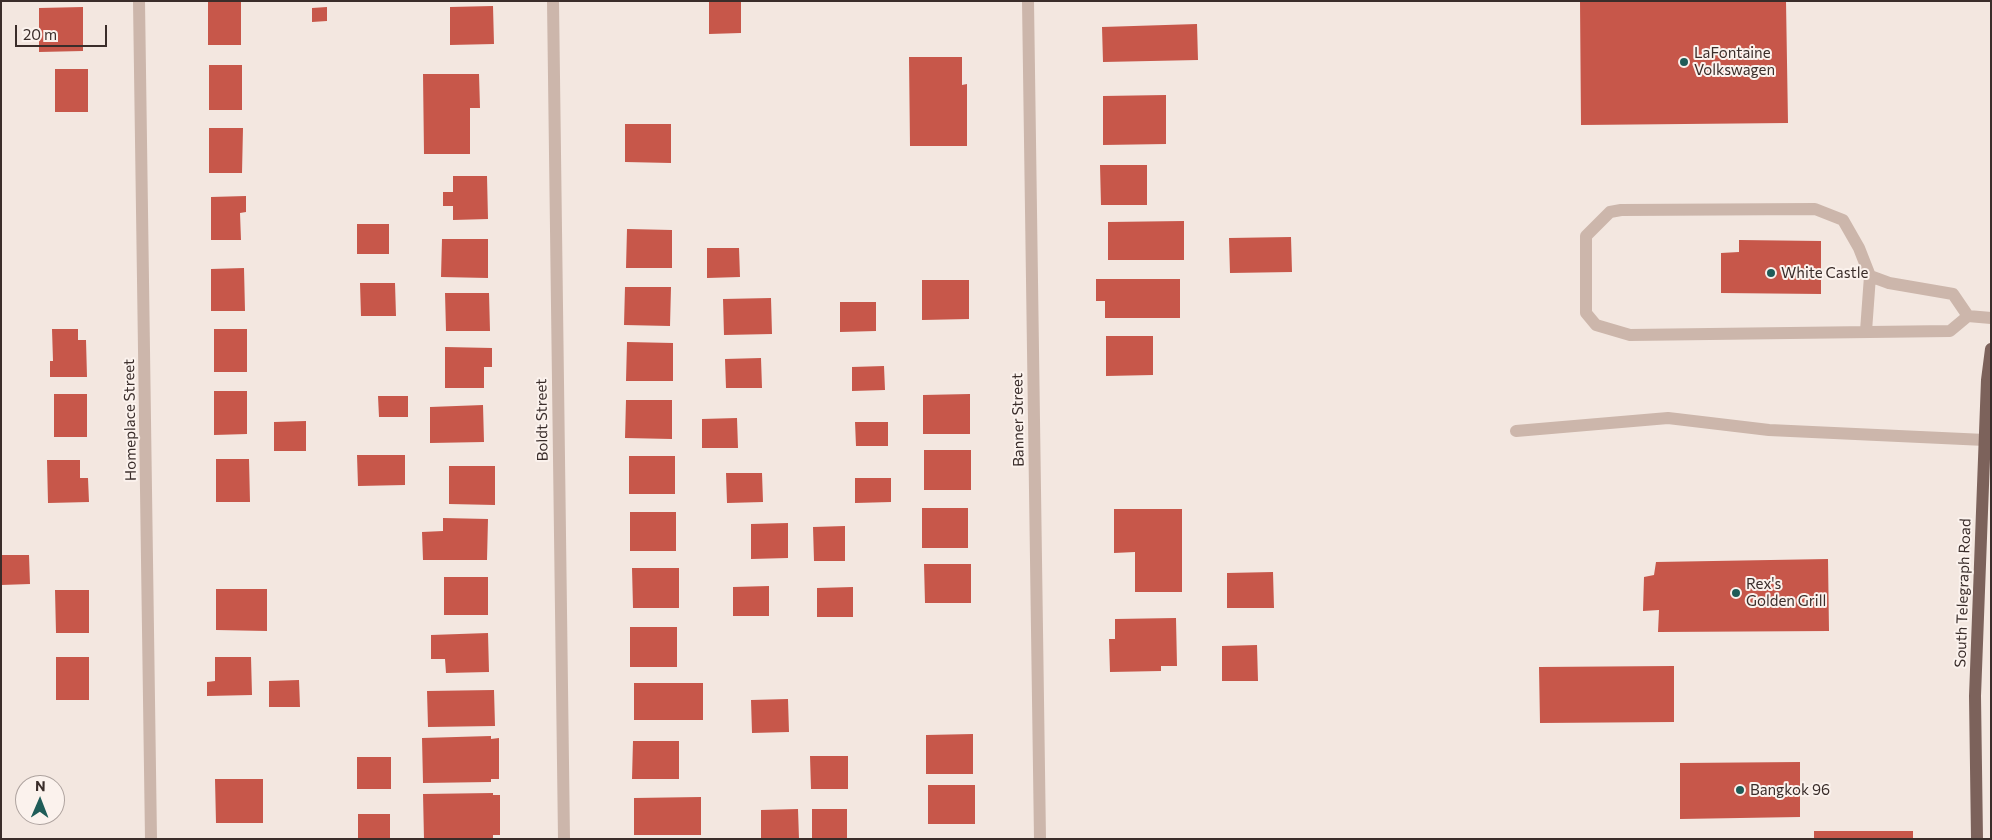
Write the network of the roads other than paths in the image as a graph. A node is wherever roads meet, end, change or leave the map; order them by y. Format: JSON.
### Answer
{"nodes":[{"id":1,"x":139,"y":1,"type":"edge"},
{"id":2,"x":553,"y":1,"type":"edge"},
{"id":3,"x":1028,"y":1,"type":"edge"},
{"id":4,"x":1870,"y":276,"type":"junction"},
{"id":5,"x":1968,"y":316,"type":"junction"},
{"id":6,"x":1991,"y":318,"type":"edge"},
{"id":7,"x":1866,"y":332,"type":"junction"},
{"id":8,"x":1991,"y":349,"type":"edge"},
{"id":9,"x":1989,"y":378,"type":"edge"},
{"id":10,"x":1516,"y":431,"type":"dead end"},
{"id":11,"x":1985,"y":440,"type":"junction"},
{"id":12,"x":151,"y":839,"type":"edge"},
{"id":13,"x":564,"y":839,"type":"edge"},
{"id":14,"x":1040,"y":839,"type":"edge"},
{"id":15,"x":1977,"y":839,"type":"edge"}],
"edges":[{"from":1,"to":12,"type":"street","name":"Homeplace Street"},
{"from":2,"to":13,"type":"street","name":"Boldt Street"},
{"from":3,"to":14,"type":"street","name":"Banner Street"},
{"from":4,"to":5,"type":"street"},
{"from":4,"to":7,"type":"street"},
{"from":4,"to":7,"type":"street"},
{"from":5,"to":6,"type":"street"},
{"from":5,"to":7,"type":"street"},
{"from":8,"to":9,"type":"main road","name":"South Telegraph Road"},
{"from":9,"to":11,"type":"main road","name":"South Telegraph Road"},
{"from":10,"to":11,"type":"street"},
{"from":11,"to":15,"type":"main road","name":"South Telegraph Road"}]}
